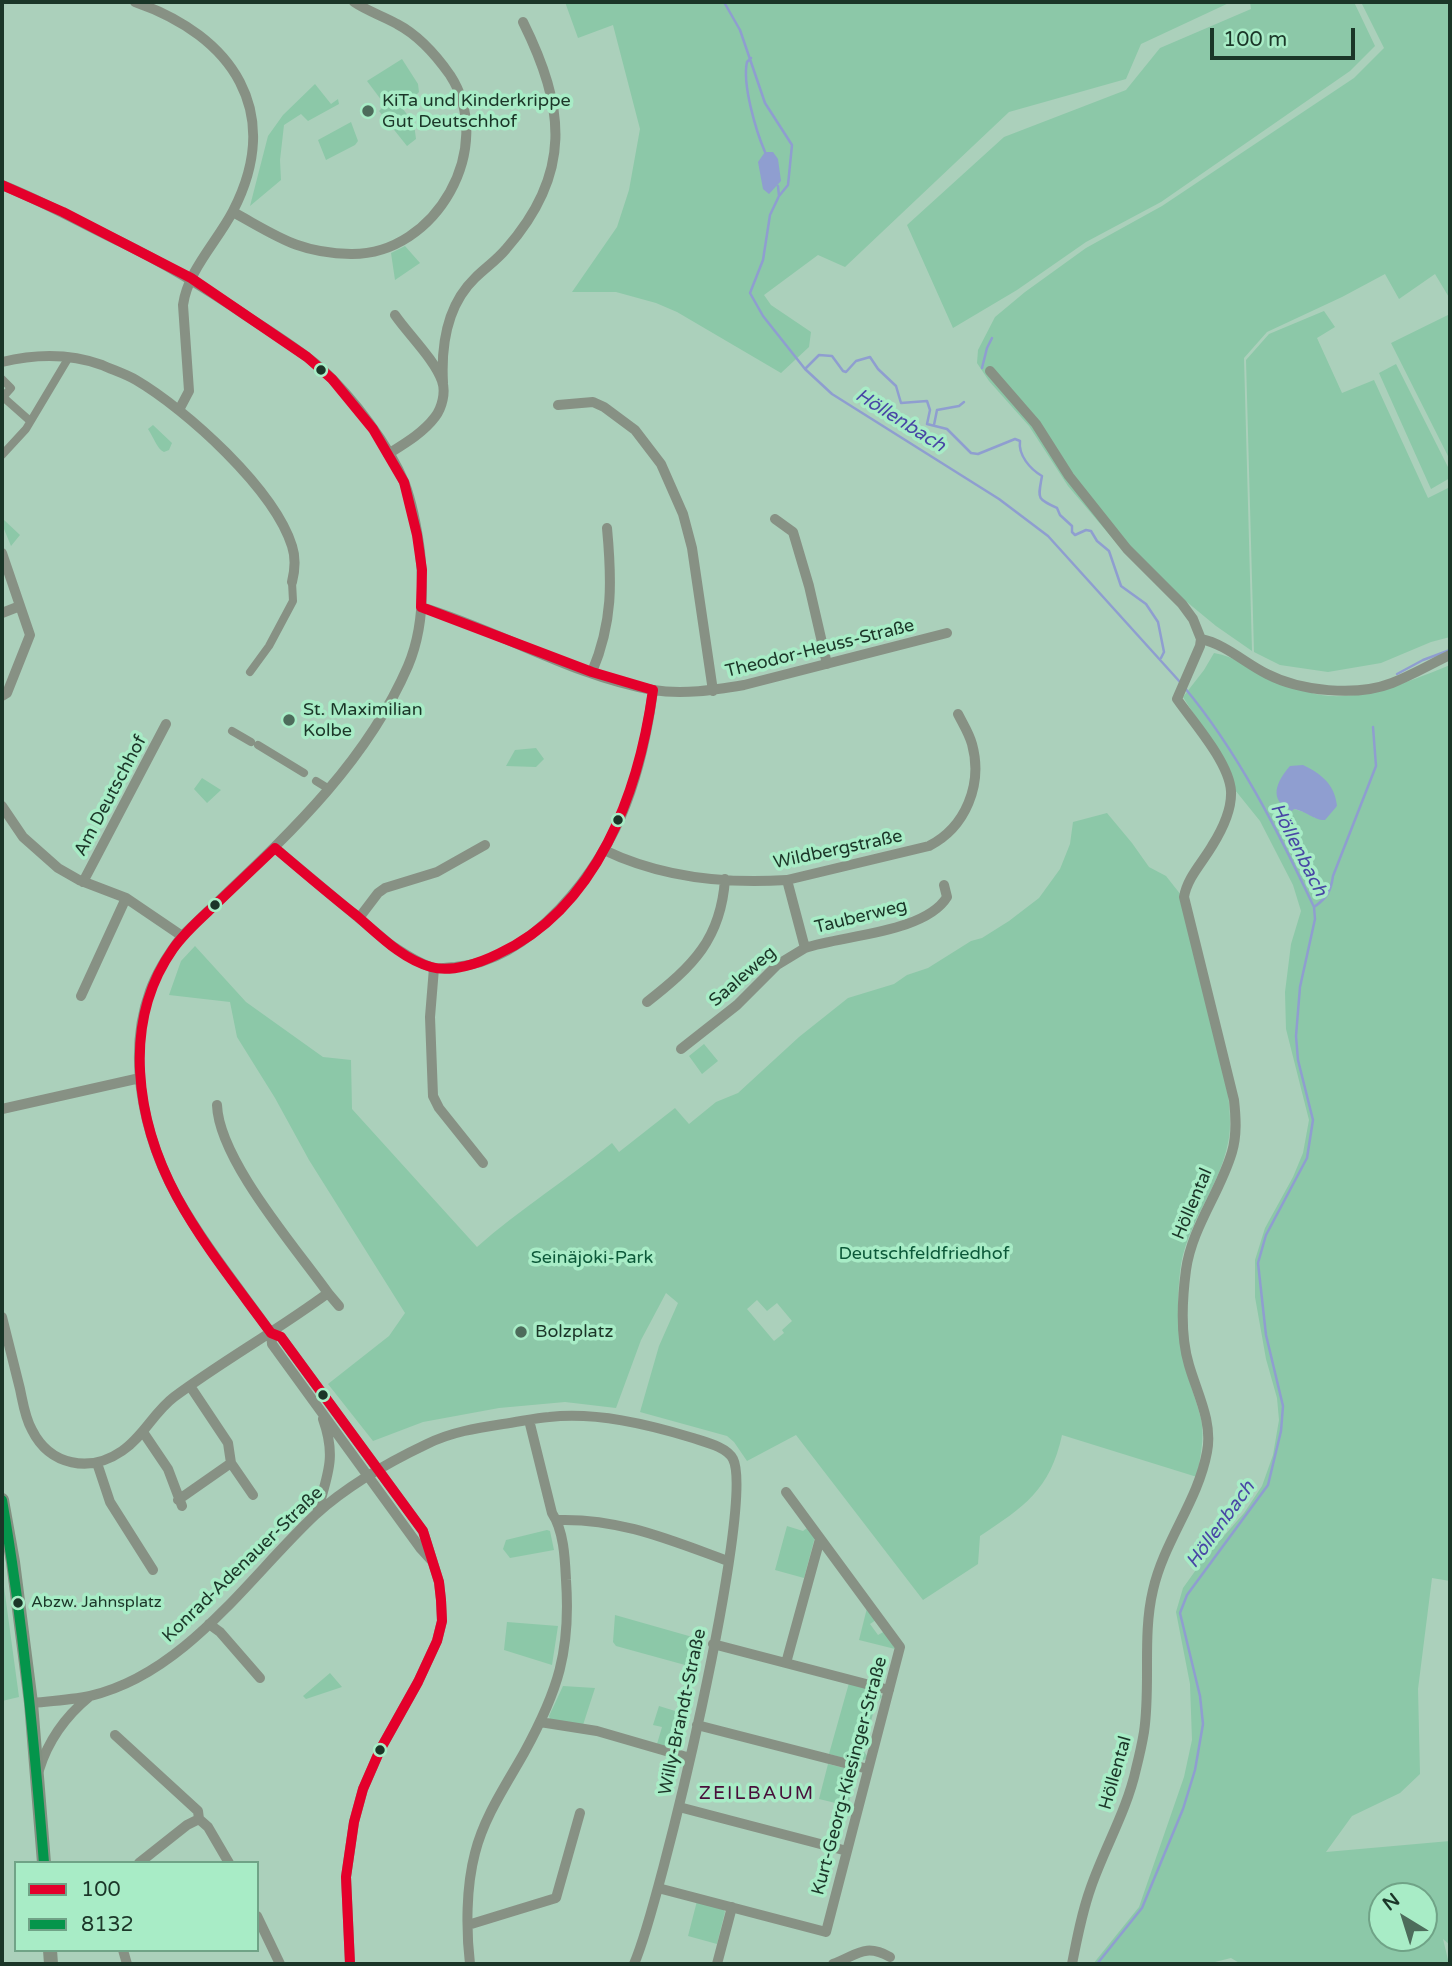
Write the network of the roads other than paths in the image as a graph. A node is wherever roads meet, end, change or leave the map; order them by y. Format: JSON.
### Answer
{"nodes":[{"id":1,"x":135,"y":2,"type":"edge"},
{"id":2,"x":354,"y":2,"type":"edge"},
{"id":3,"x":523,"y":22,"type":"dead end"},
{"id":4,"x":2,"y":184,"type":"edge"},
{"id":5,"x":233,"y":212,"type":"junction"},
{"id":6,"x":191,"y":278,"type":"junction"},
{"id":7,"x":395,"y":315,"type":"dead end"},
{"id":8,"x":69,"y":357,"type":"junction"},
{"id":9,"x":2,"y":362,"type":"edge"},
{"id":10,"x":990,"y":371,"type":"dead end"},
{"id":11,"x":2,"y":379,"type":"edge"},
{"id":12,"x":443,"y":383,"type":"junction"},
{"id":13,"x":558,"y":405,"type":"dead end"},
{"id":14,"x":179,"y":410,"type":"junction"},
{"id":15,"x":29,"y":420,"type":"junction"},
{"id":16,"x":388,"y":454,"type":"junction"},
{"id":17,"x":2,"y":455,"type":"edge"},
{"id":18,"x":775,"y":519,"type":"dead end"},
{"id":19,"x":607,"y":528,"type":"dead end"},
{"id":20,"x":2,"y":553,"type":"edge"},
{"id":21,"x":292,"y":582,"type":"joint"},
{"id":22,"x":20,"y":606,"type":"junction"},
{"id":23,"x":421,"y":607,"type":"junction"},
{"id":24,"x":2,"y":613,"type":"edge"},
{"id":25,"x":947,"y":633,"type":"dead end"},
{"id":26,"x":1201,"y":639,"type":"junction"},
{"id":27,"x":1450,"y":655,"type":"edge"},
{"id":28,"x":827,"y":664,"type":"junction"},
{"id":29,"x":250,"y":673,"type":"dead end"},
{"id":30,"x":592,"y":673,"type":"junction"},
{"id":31,"x":653,"y":690,"type":"junction"},
{"id":32,"x":713,"y":691,"type":"junction"},
{"id":33,"x":2,"y":696,"type":"edge"},
{"id":34,"x":958,"y":714,"type":"dead end"},
{"id":35,"x":166,"y":724,"type":"dead end"},
{"id":36,"x":232,"y":731,"type":"dead end"},
{"id":37,"x":304,"y":773,"type":"dead end"},
{"id":38,"x":316,"y":781,"type":"dead end"},
{"id":39,"x":329,"y":789,"type":"junction"},
{"id":40,"x":2,"y":806,"type":"edge"},
{"id":41,"x":485,"y":845,"type":"dead end"},
{"id":42,"x":275,"y":848,"type":"junction"},
{"id":43,"x":604,"y":850,"type":"junction"},
{"id":44,"x":725,"y":879,"type":"junction"},
{"id":45,"x":787,"y":880,"type":"junction"},
{"id":46,"x":83,"y":881,"type":"junction"},
{"id":47,"x":944,"y":886,"type":"dead end"},
{"id":48,"x":126,"y":898,"type":"junction"},
{"id":49,"x":359,"y":918,"type":"junction"},
{"id":50,"x":182,"y":936,"type":"junction"},
{"id":51,"x":805,"y":948,"type":"junction"},
{"id":52,"x":434,"y":968,"type":"junction"},
{"id":53,"x":82,"y":996,"type":"dead end"},
{"id":54,"x":648,"y":1002,"type":"dead end"},
{"id":55,"x":681,"y":1049,"type":"dead end"},
{"id":56,"x":140,"y":1078,"type":"junction"},
{"id":57,"x":217,"y":1105,"type":"dead end"},
{"id":58,"x":2,"y":1110,"type":"edge"},
{"id":59,"x":483,"y":1163,"type":"dead end"},
{"id":60,"x":328,"y":1293,"type":"junction"},
{"id":61,"x":339,"y":1306,"type":"dead end"},
{"id":62,"x":2,"y":1317,"type":"edge"},
{"id":63,"x":271,"y":1333,"type":"junction"},
{"id":64,"x":190,"y":1386,"type":"junction"},
{"id":65,"x":319,"y":1409,"type":"junction"},
{"id":66,"x":529,"y":1420,"type":"junction"},
{"id":67,"x":143,"y":1432,"type":"junction"},
{"id":68,"x":734,"y":1462,"type":"joint"},
{"id":69,"x":97,"y":1463,"type":"junction"},
{"id":70,"x":231,"y":1463,"type":"junction"},
{"id":71,"x":380,"y":1471,"type":"junction"},
{"id":72,"x":368,"y":1477,"type":"junction"},
{"id":73,"x":786,"y":1492,"type":"dead end"},
{"id":74,"x":253,"y":1495,"type":"dead end"},
{"id":75,"x":2,"y":1500,"type":"edge"},
{"id":76,"x":317,"y":1514,"type":"junction"},
{"id":77,"x":557,"y":1520,"type":"junction"},
{"id":78,"x":820,"y":1539,"type":"junction"},
{"id":79,"x":431,"y":1560,"type":"junction"},
{"id":80,"x":728,"y":1561,"type":"junction"},
{"id":81,"x":153,"y":1570,"type":"dead end"},
{"id":82,"x":209,"y":1623,"type":"junction"},
{"id":83,"x":713,"y":1644,"type":"junction"},
{"id":84,"x":786,"y":1663,"type":"junction"},
{"id":85,"x":260,"y":1678,"type":"dead end"},
{"id":86,"x":889,"y":1690,"type":"junction"},
{"id":87,"x":91,"y":1695,"type":"junction"},
{"id":88,"x":31,"y":1703,"type":"junction"},
{"id":89,"x":540,"y":1722,"type":"junction"},
{"id":90,"x":696,"y":1725,"type":"junction"},
{"id":91,"x":115,"y":1735,"type":"dead end"},
{"id":92,"x":690,"y":1758,"type":"junction"},
{"id":93,"x":868,"y":1769,"type":"junction"},
{"id":94,"x":38,"y":1774,"type":"junction"},
{"id":95,"x":679,"y":1807,"type":"junction"},
{"id":96,"x":580,"y":1813,"type":"dead end"},
{"id":97,"x":199,"y":1819,"type":"junction"},
{"id":98,"x":847,"y":1851,"type":"junction"},
{"id":99,"x":44,"y":1861,"type":"edge"},
{"id":100,"x":142,"y":1861,"type":"edge"},
{"id":101,"x":228,"y":1861,"type":"edge"},
{"id":102,"x":658,"y":1888,"type":"junction"},
{"id":103,"x":732,"y":1907,"type":"junction"},
{"id":104,"x":259,"y":1920,"type":"edge"},
{"id":105,"x":468,"y":1924,"type":"junction"},
{"id":106,"x":890,"y":1957,"type":"dead end"},
{"id":107,"x":280,"y":1964,"type":"edge"},
{"id":108,"x":350,"y":1964,"type":"edge"},
{"id":109,"x":470,"y":1964,"type":"edge"},
{"id":110,"x":634,"y":1964,"type":"edge"},
{"id":111,"x":717,"y":1964,"type":"edge"},
{"id":112,"x":833,"y":1964,"type":"edge"},
{"id":113,"x":1072,"y":1964,"type":"edge"}],
"edges":[{"from":1,"to":5,"type":"street"},
{"from":2,"to":5,"type":"street"},
{"from":3,"to":12,"type":"street"},
{"from":4,"to":6,"type":"street"},
{"from":5,"to":6,"type":"street"},
{"from":6,"to":14,"type":"street"},
{"from":6,"to":16,"type":"street"},
{"from":7,"to":12,"type":"street"},
{"from":8,"to":9,"type":"street"},
{"from":8,"to":14,"type":"street"},
{"from":8,"to":15,"type":"street"},
{"from":10,"to":26,"type":"street"},
{"from":11,"to":15,"type":"street"},
{"from":12,"to":16,"type":"street"},
{"from":13,"to":32,"type":"street"},
{"from":14,"to":21,"type":"street"},
{"from":15,"to":17,"type":"street"},
{"from":16,"to":23,"type":"street"},
{"from":18,"to":28,"type":"street"},
{"from":19,"to":30,"type":"street"},
{"from":20,"to":22,"type":"street"},
{"from":21,"to":29,"type":"street"},
{"from":22,"to":24,"type":"street"},
{"from":22,"to":33,"type":"street"},
{"from":23,"to":30,"type":"street","name":"Theodor-Heuss-Straße"},
{"from":23,"to":39,"type":"street"},
{"from":25,"to":28,"type":"street","name":"Theodor-Heuss-Straße"},
{"from":26,"to":27,"type":"street"},
{"from":26,"to":113,"type":"street","name":"Höllental"},
{"from":28,"to":32,"type":"street","name":"Theodor-Heuss-Straße"},
{"from":30,"to":31,"type":"street","name":"Theodor-Heuss-Straße"},
{"from":31,"to":32,"type":"street","name":"Theodor-Heuss-Straße"},
{"from":31,"to":43,"type":"street"},
{"from":34,"to":45,"type":"street","name":"Wildbergstraße"},
{"from":35,"to":46,"type":"street","name":"Am Deutschhof"},
{"from":36,"to":37,"type":"street"},
{"from":38,"to":39,"type":"street"},
{"from":39,"to":42,"type":"street"},
{"from":40,"to":46,"type":"street"},
{"from":41,"to":49,"type":"street"},
{"from":42,"to":49,"type":"street"},
{"from":42,"to":50,"type":"street"},
{"from":43,"to":44,"type":"street","name":"Wildbergstraße"},
{"from":43,"to":52,"type":"street"},
{"from":44,"to":45,"type":"street","name":"Wildbergstraße"},
{"from":44,"to":54,"type":"street"},
{"from":45,"to":51,"type":"street","name":"Saaleweg"},
{"from":46,"to":48,"type":"street"},
{"from":47,"to":51,"type":"street","name":"Tauberweg"},
{"from":48,"to":50,"type":"street"},
{"from":48,"to":53,"type":"street"},
{"from":49,"to":52,"type":"street"},
{"from":50,"to":56,"type":"street"},
{"from":51,"to":55,"type":"street","name":"Saaleweg"},
{"from":52,"to":59,"type":"street"},
{"from":56,"to":58,"type":"street"},
{"from":56,"to":63,"type":"street"},
{"from":57,"to":60,"type":"street"},
{"from":60,"to":61,"type":"street"},
{"from":60,"to":63,"type":"street"},
{"from":62,"to":69,"type":"street"},
{"from":63,"to":64,"type":"street"},
{"from":63,"to":65,"type":"street"},
{"from":63,"to":71,"type":"street"},
{"from":64,"to":67,"type":"street"},
{"from":64,"to":70,"type":"street"},
{"from":65,"to":72,"type":"street"},
{"from":65,"to":76,"type":"street"},
{"from":66,"to":68,"type":"street","name":"Konrad-Adenauer-Straße"},
{"from":66,"to":71,"type":"street","name":"Konrad-Adenauer-Straße"},
{"from":66,"to":77,"type":"street"},
{"from":67,"to":69,"type":"street"},
{"from":67,"to":70,"type":"street"},
{"from":68,"to":80,"type":"street","name":"Willy-Brandt-Straße"},
{"from":69,"to":81,"type":"street"},
{"from":70,"to":74,"type":"street"},
{"from":71,"to":72,"type":"street","name":"Konrad-Adenauer-Straße"},
{"from":71,"to":79,"type":"street"},
{"from":72,"to":76,"type":"street","name":"Konrad-Adenauer-Straße"},
{"from":72,"to":79,"type":"street"},
{"from":73,"to":78,"type":"street","name":"Kurt-Georg-Kiesinger-Straße"},
{"from":75,"to":88,"type":"main road"},
{"from":76,"to":82,"type":"street","name":"Konrad-Adenauer-Straße"},
{"from":77,"to":80,"type":"street"},
{"from":77,"to":89,"type":"street"},
{"from":78,"to":84,"type":"street"},
{"from":78,"to":86,"type":"street","name":"Kurt-Georg-Kiesinger-Straße"},
{"from":79,"to":108,"type":"street"},
{"from":80,"to":83,"type":"street","name":"Willy-Brandt-Straße"},
{"from":82,"to":85,"type":"street"},
{"from":82,"to":87,"type":"street","name":"Konrad-Adenauer-Straße"},
{"from":83,"to":84,"type":"street"},
{"from":83,"to":90,"type":"street","name":"Willy-Brandt-Straße"},
{"from":84,"to":86,"type":"street"},
{"from":86,"to":93,"type":"street","name":"Kurt-Georg-Kiesinger-Straße"},
{"from":87,"to":88,"type":"street","name":"Konrad-Adenauer-Straße"},
{"from":87,"to":94,"type":"street","name":"Konrad-Adenauer-Straße"},
{"from":88,"to":94,"type":"main road"},
{"from":89,"to":92,"type":"street"},
{"from":89,"to":105,"type":"street"},
{"from":90,"to":92,"type":"street","name":"Willy-Brandt-Straße"},
{"from":90,"to":93,"type":"street"},
{"from":91,"to":97,"type":"street"},
{"from":92,"to":95,"type":"street","name":"Willy-Brandt-Straße"},
{"from":93,"to":98,"type":"street","name":"Kurt-Georg-Kiesinger-Straße"},
{"from":94,"to":99,"type":"main road"},
{"from":95,"to":98,"type":"street"},
{"from":95,"to":102,"type":"street","name":"Willy-Brandt-Straße"},
{"from":96,"to":105,"type":"street"},
{"from":97,"to":100,"type":"street"},
{"from":97,"to":101,"type":"street"},
{"from":98,"to":103,"type":"street","name":"Kurt-Georg-Kiesinger-Straße"},
{"from":102,"to":103,"type":"street","name":"Kurt-Georg-Kiesinger-Straße"},
{"from":102,"to":110,"type":"street","name":"Willy-Brandt-Straße"},
{"from":103,"to":111,"type":"street"},
{"from":104,"to":107,"type":"street"},
{"from":105,"to":109,"type":"street"},
{"from":106,"to":112,"type":"street"}]}
